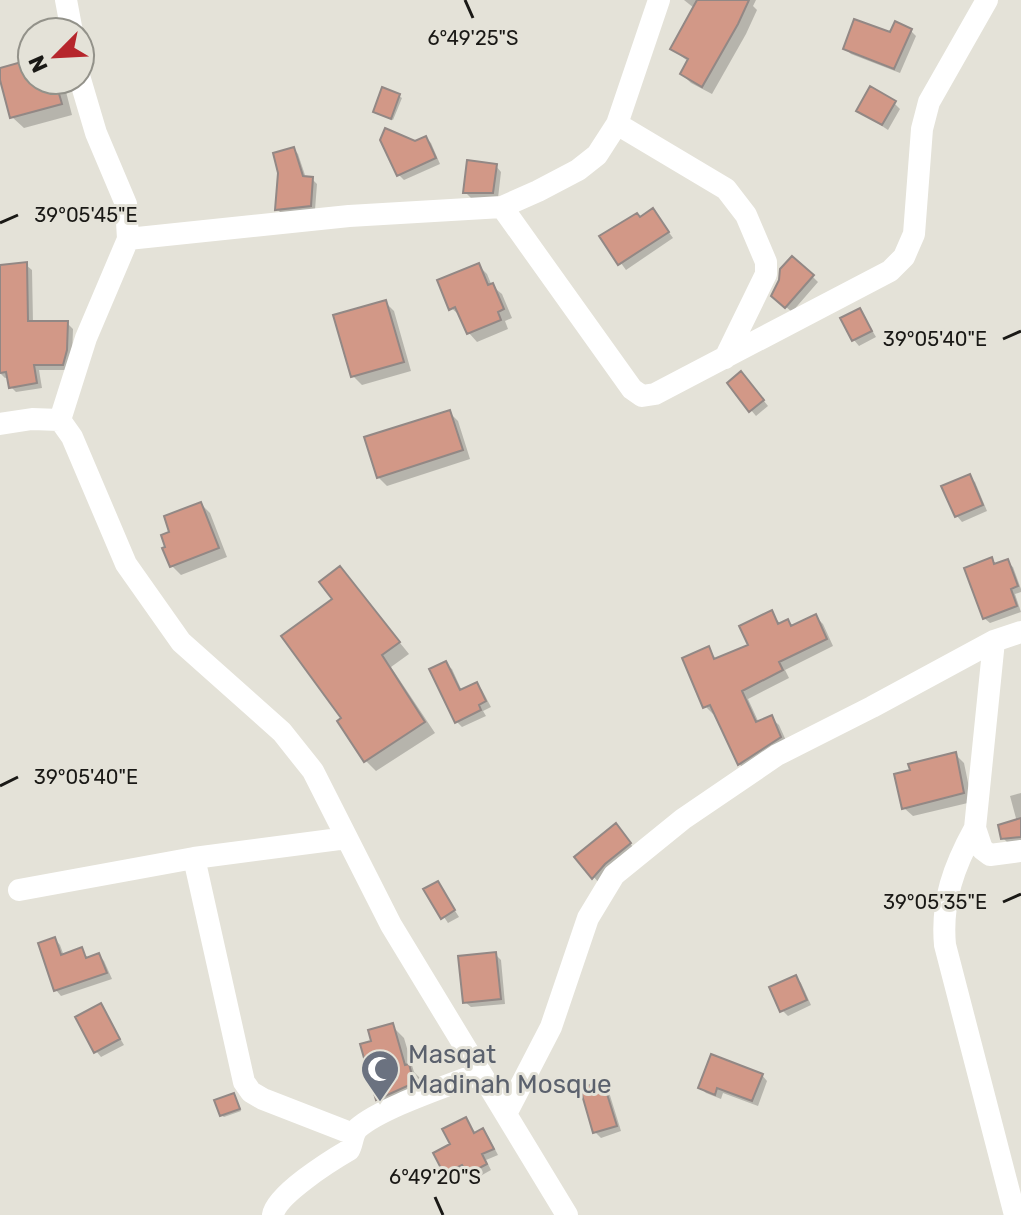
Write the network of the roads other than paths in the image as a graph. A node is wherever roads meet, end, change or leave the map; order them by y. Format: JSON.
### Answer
{"nodes":[{"id":1,"x":659,"y":0,"type":"edge"},
{"id":2,"x":987,"y":0,"type":"edge"},
{"id":3,"x":85,"y":96,"type":"edge"},
{"id":4,"x":617,"y":124,"type":"junction"},
{"id":5,"x":502,"y":207,"type":"junction"},
{"id":6,"x":128,"y":239,"type":"junction"},
{"id":7,"x":725,"y":358,"type":"junction"},
{"id":8,"x":60,"y":420,"type":"junction"},
{"id":9,"x":0,"y":424,"type":"edge"},
{"id":10,"x":1021,"y":632,"type":"edge"},
{"id":11,"x":994,"y":641,"type":"junction"},
{"id":12,"x":975,"y":828,"type":"junction"},
{"id":13,"x":347,"y":838,"type":"junction"},
{"id":14,"x":1021,"y":851,"type":"edge"},
{"id":15,"x":194,"y":858,"type":"junction"},
{"id":16,"x":19,"y":890,"type":"dead end"},
{"id":17,"x":480,"y":1073,"type":"junction"},
{"id":18,"x":506,"y":1114,"type":"junction"},
{"id":19,"x":353,"y":1134,"type":"junction"},
{"id":20,"x":273,"y":1215,"type":"edge"},
{"id":21,"x":567,"y":1215,"type":"edge"},
{"id":22,"x":1015,"y":1215,"type":"edge"}],
"edges":[{"from":1,"to":4,"type":"street"},
{"from":2,"to":7,"type":"street"},
{"from":3,"to":6,"type":"street"},
{"from":4,"to":5,"type":"street"},
{"from":4,"to":7,"type":"street"},
{"from":5,"to":6,"type":"street"},
{"from":5,"to":7,"type":"street"},
{"from":6,"to":8,"type":"street"},
{"from":8,"to":9,"type":"street"},
{"from":8,"to":13,"type":"street"},
{"from":10,"to":11,"type":"street"},
{"from":11,"to":12,"type":"street"},
{"from":11,"to":18,"type":"street"},
{"from":12,"to":14,"type":"street"},
{"from":12,"to":22,"type":"street"},
{"from":13,"to":15,"type":"street"},
{"from":13,"to":17,"type":"street"},
{"from":15,"to":16,"type":"street"},
{"from":15,"to":19,"type":"street"},
{"from":17,"to":18,"type":"street"},
{"from":17,"to":19,"type":"street"},
{"from":18,"to":21,"type":"street"},
{"from":19,"to":20,"type":"street"}]}
